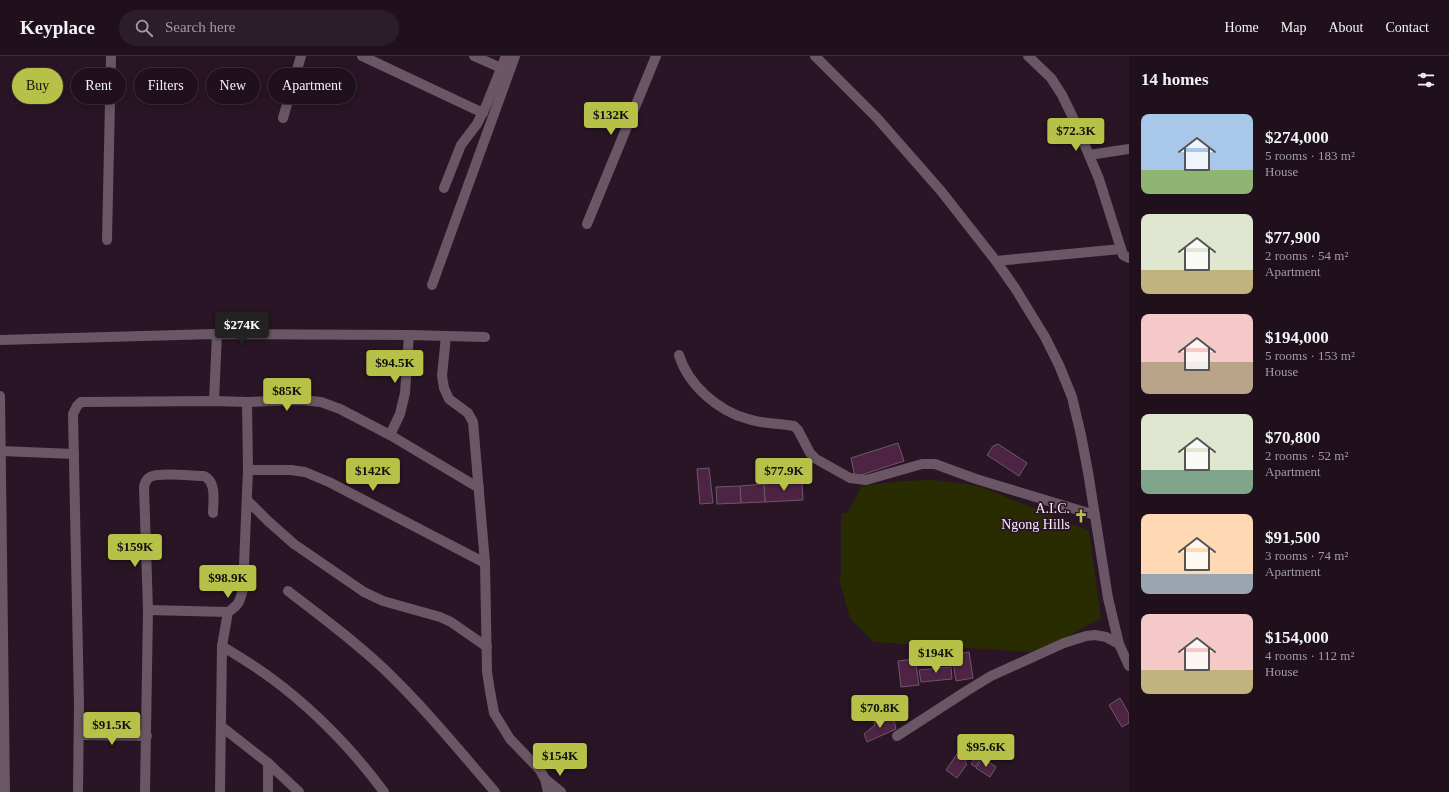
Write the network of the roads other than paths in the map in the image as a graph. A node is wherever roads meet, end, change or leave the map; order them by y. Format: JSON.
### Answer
{"nodes":[{"id":1,"x":111,"y":56,"type":"edge"},
{"id":2,"x":301,"y":56,"type":"edge"},
{"id":3,"x":362,"y":56,"type":"edge"},
{"id":4,"x":474,"y":56,"type":"edge"},
{"id":5,"x":506,"y":56,"type":"edge"},
{"id":6,"x":515,"y":56,"type":"edge"},
{"id":7,"x":656,"y":56,"type":"edge"},
{"id":8,"x":815,"y":56,"type":"edge"},
{"id":9,"x":1028,"y":56,"type":"edge"},
{"id":10,"x":501,"y":68,"type":"junction"},
{"id":11,"x":483,"y":113,"type":"junction"},
{"id":12,"x":282,"y":118,"type":"dead end"},
{"id":13,"x":1129,"y":149,"type":"edge"},
{"id":14,"x":1089,"y":155,"type":"junction"},
{"id":15,"x":444,"y":188,"type":"dead end"},
{"id":16,"x":587,"y":224,"type":"dead end"},
{"id":17,"x":107,"y":240,"type":"dead end"},
{"id":18,"x":1121,"y":249,"type":"junction"},
{"id":19,"x":1129,"y":258,"type":"edge"},
{"id":20,"x":996,"y":261,"type":"junction"},
{"id":21,"x":432,"y":285,"type":"dead end"},
{"id":22,"x":216,"y":334,"type":"junction"},
{"id":23,"x":409,"y":335,"type":"junction"},
{"id":24,"x":446,"y":336,"type":"junction"},
{"id":25,"x":485,"y":337,"type":"dead end"},
{"id":26,"x":0,"y":340,"type":"edge"},
{"id":27,"x":679,"y":354,"type":"dead end"},
{"id":28,"x":0,"y":396,"type":"edge"},
{"id":29,"x":0,"y":401,"type":"edge"},
{"id":30,"x":214,"y":401,"type":"junction"},
{"id":31,"x":247,"y":402,"type":"junction"},
{"id":32,"x":390,"y":435,"type":"junction"},
{"id":33,"x":1,"y":451,"type":"junction"},
{"id":34,"x":74,"y":454,"type":"junction"},
{"id":35,"x":248,"y":470,"type":"junction"},
{"id":36,"x":479,"y":488,"type":"junction"},
{"id":37,"x":247,"y":500,"type":"junction"},
{"id":38,"x":213,"y":513,"type":"dead end"},
{"id":39,"x":1095,"y":515,"type":"junction"},
{"id":40,"x":1,"y":544,"type":"edge"},
{"id":41,"x":485,"y":564,"type":"junction"},
{"id":42,"x":288,"y":591,"type":"dead end"},
{"id":43,"x":148,"y":610,"type":"junction"},
{"id":44,"x":228,"y":612,"type":"junction"},
{"id":45,"x":1119,"y":644,"type":"junction"},
{"id":46,"x":222,"y":646,"type":"junction"},
{"id":47,"x":487,"y":647,"type":"junction"},
{"id":48,"x":1128,"y":660,"type":"edge"},
{"id":49,"x":2,"y":720,"type":"edge"},
{"id":50,"x":222,"y":727,"type":"junction"},
{"id":51,"x":79,"y":735,"type":"junction"},
{"id":52,"x":147,"y":736,"type":"junction"},
{"id":53,"x":897,"y":736,"type":"dead end"},
{"id":54,"x":268,"y":763,"type":"junction"},
{"id":55,"x":545,"y":779,"type":"junction"},
{"id":56,"x":5,"y":792,"type":"edge"},
{"id":57,"x":78,"y":792,"type":"edge"},
{"id":58,"x":145,"y":792,"type":"edge"},
{"id":59,"x":220,"y":792,"type":"edge"},
{"id":60,"x":268,"y":792,"type":"edge"},
{"id":61,"x":299,"y":792,"type":"edge"},
{"id":62,"x":384,"y":792,"type":"edge"},
{"id":63,"x":495,"y":792,"type":"edge"},
{"id":64,"x":548,"y":792,"type":"edge"},
{"id":65,"x":561,"y":792,"type":"edge"}],
"edges":[{"from":1,"to":17,"type":"street"},
{"from":2,"to":12,"type":"street"},
{"from":3,"to":11,"type":"street"},
{"from":4,"to":10,"type":"street"},
{"from":5,"to":10,"type":"street"},
{"from":6,"to":21,"type":"street"},
{"from":7,"to":16,"type":"street"},
{"from":8,"to":20,"type":"street"},
{"from":9,"to":14,"type":"street"},
{"from":10,"to":11,"type":"street"},
{"from":11,"to":15,"type":"street"},
{"from":13,"to":14,"type":"street"},
{"from":14,"to":18,"type":"street"},
{"from":18,"to":19,"type":"street"},
{"from":18,"to":20,"type":"street"},
{"from":20,"to":39,"type":"street"},
{"from":22,"to":23,"type":"street"},
{"from":22,"to":26,"type":"street"},
{"from":22,"to":30,"type":"street"},
{"from":23,"to":24,"type":"street"},
{"from":23,"to":32,"type":"street"},
{"from":24,"to":25,"type":"street"},
{"from":24,"to":36,"type":"street"},
{"from":27,"to":39,"type":"street"},
{"from":28,"to":29,"type":"street"},
{"from":29,"to":33,"type":"street"},
{"from":30,"to":31,"type":"street"},
{"from":30,"to":34,"type":"street"},
{"from":31,"to":32,"type":"street"},
{"from":31,"to":35,"type":"street"},
{"from":32,"to":36,"type":"street"},
{"from":33,"to":34,"type":"street"},
{"from":33,"to":40,"type":"street"},
{"from":34,"to":51,"type":"street"},
{"from":35,"to":37,"type":"street"},
{"from":35,"to":41,"type":"street"},
{"from":36,"to":41,"type":"street"},
{"from":37,"to":44,"type":"street"},
{"from":37,"to":47,"type":"street"},
{"from":38,"to":43,"type":"street"},
{"from":39,"to":45,"type":"street"},
{"from":40,"to":49,"type":"street"},
{"from":41,"to":47,"type":"street"},
{"from":42,"to":63,"type":"street"},
{"from":43,"to":44,"type":"street"},
{"from":43,"to":52,"type":"street"},
{"from":44,"to":46,"type":"street"},
{"from":45,"to":48,"type":"street"},
{"from":45,"to":53,"type":"street"},
{"from":46,"to":50,"type":"street"},
{"from":46,"to":62,"type":"street"},
{"from":47,"to":55,"type":"street"},
{"from":49,"to":56,"type":"street"},
{"from":50,"to":54,"type":"street"},
{"from":50,"to":59,"type":"street"},
{"from":51,"to":52,"type":"street"},
{"from":51,"to":57,"type":"street"},
{"from":52,"to":58,"type":"street"},
{"from":54,"to":60,"type":"street"},
{"from":54,"to":61,"type":"street"},
{"from":55,"to":64,"type":"street"},
{"from":55,"to":65,"type":"street"}]}
